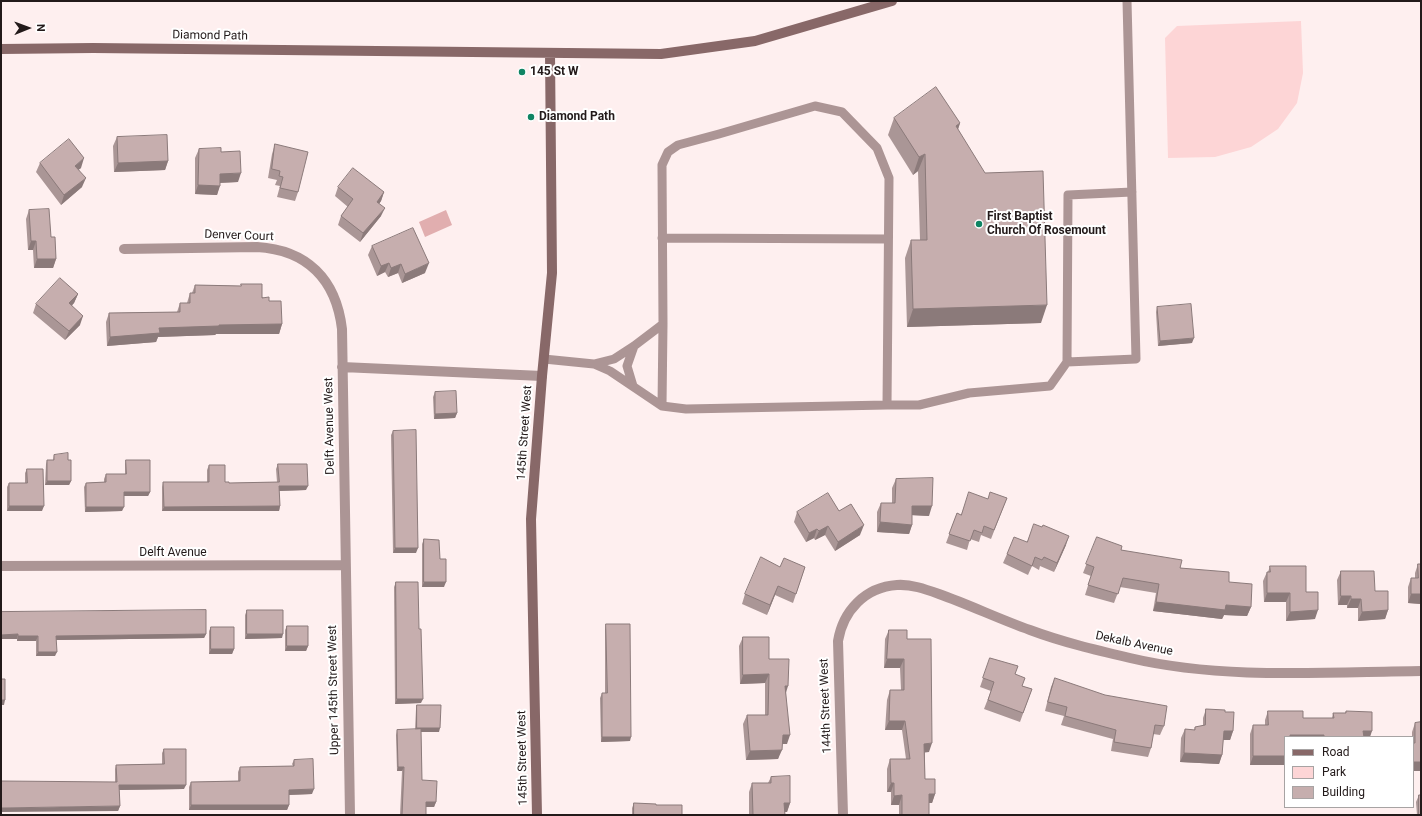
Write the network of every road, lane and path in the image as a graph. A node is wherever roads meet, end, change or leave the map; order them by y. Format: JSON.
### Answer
{"nodes":[{"id":1,"x":892,"y":1,"type":"edge"},
{"id":2,"x":1127,"y":1,"type":"edge"},
{"id":3,"x":1,"y":49,"type":"edge"},
{"id":4,"x":550,"y":53,"type":"junction"},
{"id":5,"x":1132,"y":192,"type":"junction"},
{"id":6,"x":662,"y":238,"type":"junction"},
{"id":7,"x":888,"y":239,"type":"junction"},
{"id":8,"x":124,"y":248,"type":"dead end"},
{"id":9,"x":663,"y":324,"type":"junction"},
{"id":10,"x":634,"y":346,"type":"junction"},
{"id":11,"x":544,"y":359,"type":"junction"},
{"id":12,"x":1067,"y":362,"type":"junction"},
{"id":13,"x":594,"y":364,"type":"junction"},
{"id":14,"x":342,"y":367,"type":"junction"},
{"id":15,"x":542,"y":376,"type":"junction"},
{"id":16,"x":633,"y":386,"type":"junction"},
{"id":17,"x":887,"y":405,"type":"junction"},
{"id":18,"x":662,"y":406,"type":"junction"},
{"id":19,"x":345,"y":565,"type":"junction"},
{"id":20,"x":1,"y":566,"type":"edge"},
{"id":21,"x":858,"y":602,"type":"joint"},
{"id":22,"x":1421,"y":671,"type":"edge"},
{"id":23,"x":350,"y":815,"type":"edge"},
{"id":24,"x":537,"y":815,"type":"edge"},
{"id":25,"x":843,"y":815,"type":"edge"}],
"edges":[{"from":1,"to":4,"type":"street","name":"Diamond Path"},
{"from":2,"to":5,"type":"lane"},
{"from":3,"to":4,"type":"street","name":"Diamond Path"},
{"from":4,"to":11,"type":"street","name":"145th Street West"},
{"from":5,"to":12,"type":"lane"},
{"from":5,"to":12,"type":"lane"},
{"from":6,"to":7,"type":"lane"},
{"from":6,"to":7,"type":"lane"},
{"from":6,"to":9,"type":"lane"},
{"from":7,"to":17,"type":"lane"},
{"from":8,"to":14,"type":"street","name":"Denver Court"},
{"from":9,"to":10,"type":"lane"},
{"from":9,"to":18,"type":"lane"},
{"from":10,"to":13,"type":"lane"},
{"from":10,"to":16,"type":"lane"},
{"from":11,"to":13,"type":"lane"},
{"from":11,"to":15,"type":"street","name":"145th Street West"},
{"from":12,"to":17,"type":"lane"},
{"from":13,"to":16,"type":"lane"},
{"from":14,"to":15,"type":"street","name":"Delft Avenue West"},
{"from":14,"to":19,"type":"street","name":"Delft Avenue West"},
{"from":15,"to":24,"type":"street","name":"145th Street West"},
{"from":16,"to":18,"type":"lane"},
{"from":17,"to":18,"type":"lane"},
{"from":19,"to":20,"type":"street","name":"Delft Avenue"},
{"from":19,"to":23,"type":"street","name":"Upper 145th Street West"},
{"from":21,"to":22,"type":"street","name":"Dekalb Avenue"},
{"from":21,"to":25,"type":"street","name":"144th Street West"}]}
